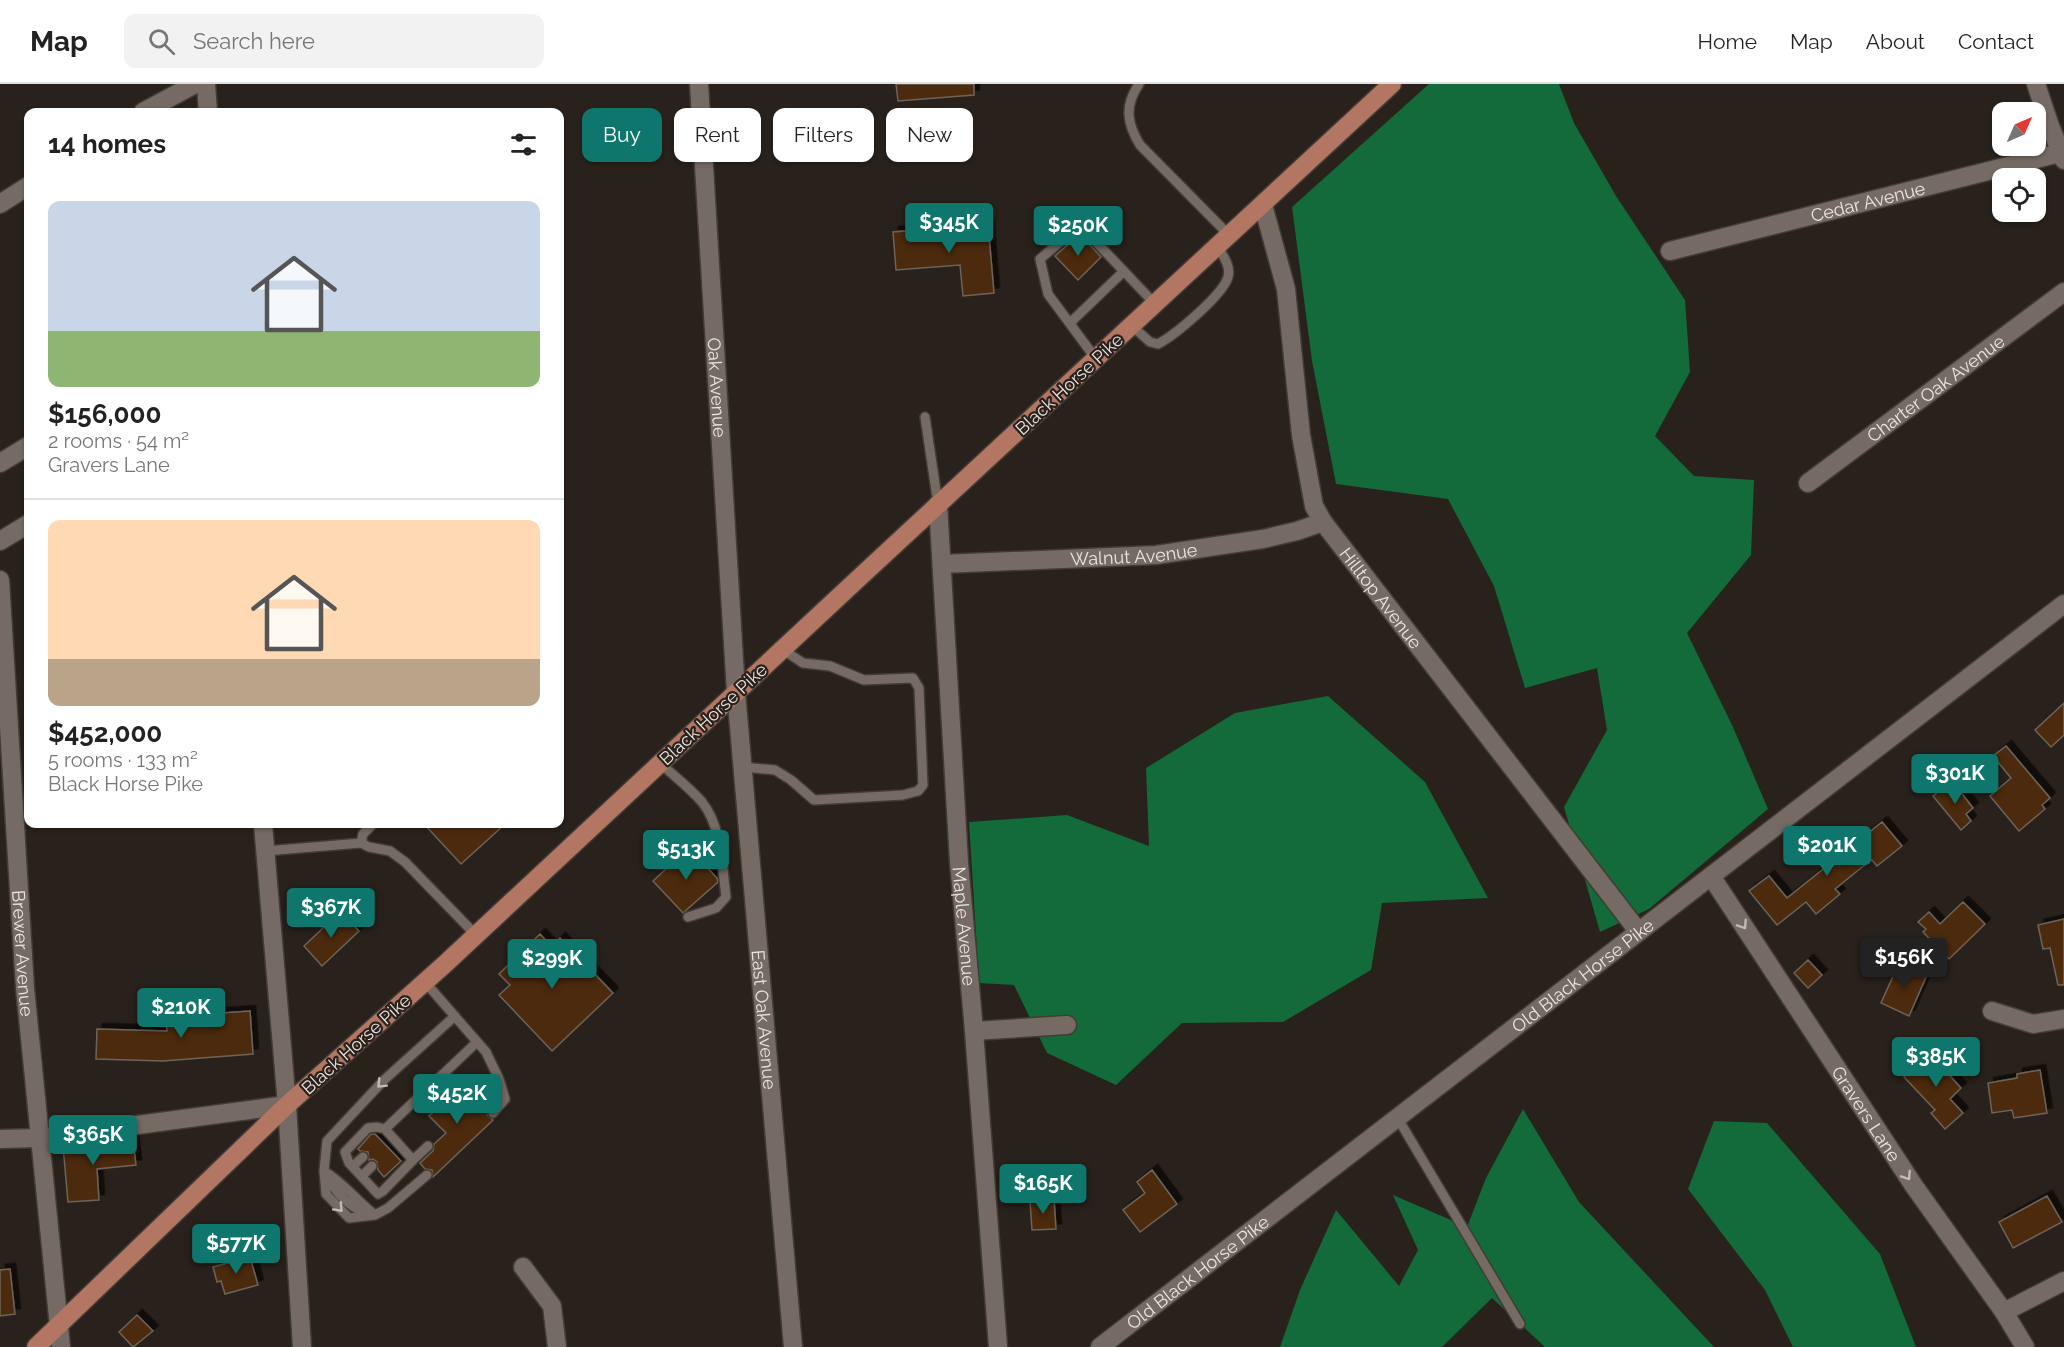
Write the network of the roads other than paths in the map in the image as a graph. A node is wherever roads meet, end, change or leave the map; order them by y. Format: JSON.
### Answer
{"nodes":[{"id":1,"x":195,"y":84,"type":"edge"},
{"id":2,"x":206,"y":84,"type":"edge"},
{"id":3,"x":699,"y":84,"type":"edge"},
{"id":4,"x":1139,"y":84,"type":"edge"},
{"id":5,"x":1392,"y":84,"type":"edge"},
{"id":6,"x":2036,"y":84,"type":"edge"},
{"id":7,"x":150,"y":108,"type":"edge"},
{"id":8,"x":208,"y":108,"type":"edge"},
{"id":9,"x":2063,"y":155,"type":"edge"},
{"id":10,"x":24,"y":189,"type":"edge"},
{"id":11,"x":0,"y":204,"type":"edge"},
{"id":12,"x":1263,"y":205,"type":"junction"},
{"id":13,"x":1224,"y":241,"type":"junction"},
{"id":14,"x":1670,"y":251,"type":"dead end"},
{"id":15,"x":1124,"y":272,"type":"junction"},
{"id":16,"x":2064,"y":292,"type":"edge"},
{"id":17,"x":1155,"y":304,"type":"junction"},
{"id":18,"x":1070,"y":323,"type":"junction"},
{"id":19,"x":1132,"y":326,"type":"junction"},
{"id":20,"x":1096,"y":359,"type":"junction"},
{"id":21,"x":925,"y":417,"type":"dead end"},
{"id":22,"x":24,"y":448,"type":"edge"},
{"id":23,"x":0,"y":463,"type":"edge"},
{"id":24,"x":1808,"y":483,"type":"dead end"},
{"id":25,"x":938,"y":504,"type":"junction"},
{"id":26,"x":1323,"y":522,"type":"junction"},
{"id":27,"x":24,"y":526,"type":"edge"},
{"id":28,"x":0,"y":541,"type":"edge"},
{"id":29,"x":942,"y":564,"type":"junction"},
{"id":30,"x":0,"y":580,"type":"edge"},
{"id":31,"x":2064,"y":604,"type":"edge"},
{"id":32,"x":782,"y":650,"type":"junction"},
{"id":33,"x":736,"y":692,"type":"junction"},
{"id":34,"x":660,"y":763,"type":"junction"},
{"id":35,"x":743,"y":767,"type":"junction"},
{"id":36,"x":263,"y":828,"type":"edge"},
{"id":37,"x":369,"y":828,"type":"edge"},
{"id":38,"x":361,"y":843,"type":"junction"},
{"id":39,"x":266,"y":851,"type":"junction"},
{"id":40,"x":1711,"y":876,"type":"junction"},
{"id":41,"x":688,"y":917,"type":"dead end"},
{"id":42,"x":1638,"y":931,"type":"junction"},
{"id":43,"x":476,"y":935,"type":"junction"},
{"id":44,"x":425,"y":982,"type":"junction"},
{"id":45,"x":1992,"y":1011,"type":"dead end"},
{"id":46,"x":455,"y":1016,"type":"junction"},
{"id":47,"x":2064,"y":1019,"type":"edge"},
{"id":48,"x":1067,"y":1025,"type":"dead end"},
{"id":49,"x":974,"y":1031,"type":"junction"},
{"id":50,"x":477,"y":1042,"type":"junction"},
{"id":51,"x":287,"y":1105,"type":"junction"},
{"id":52,"x":494,"y":1113,"type":"dead end"},
{"id":53,"x":1397,"y":1117,"type":"junction"},
{"id":54,"x":387,"y":1131,"type":"junction"},
{"id":55,"x":40,"y":1138,"type":"junction"},
{"id":56,"x":0,"y":1139,"type":"edge"},
{"id":57,"x":381,"y":1142,"type":"dead end"},
{"id":58,"x":397,"y":1142,"type":"junction"},
{"id":59,"x":428,"y":1146,"type":"dead end"},
{"id":60,"x":389,"y":1151,"type":"dead end"},
{"id":61,"x":363,"y":1156,"type":"dead end"},
{"id":62,"x":413,"y":1160,"type":"junction"},
{"id":63,"x":353,"y":1166,"type":"junction"},
{"id":64,"x":372,"y":1166,"type":"dead end"},
{"id":65,"x":324,"y":1172,"type":"junction"},
{"id":66,"x":427,"y":1175,"type":"dead end"},
{"id":67,"x":362,"y":1176,"type":"junction"},
{"id":68,"x":375,"y":1215,"type":"junction"},
{"id":69,"x":523,"y":1266,"type":"dead end"},
{"id":70,"x":2064,"y":1281,"type":"edge"},
{"id":71,"x":2004,"y":1312,"type":"junction"},
{"id":72,"x":1520,"y":1324,"type":"dead end"},
{"id":73,"x":59,"y":1326,"type":"junction"},
{"id":74,"x":36,"y":1347,"type":"edge"},
{"id":75,"x":61,"y":1347,"type":"edge"},
{"id":76,"x":302,"y":1347,"type":"edge"},
{"id":77,"x":557,"y":1347,"type":"edge"},
{"id":78,"x":794,"y":1347,"type":"edge"},
{"id":79,"x":998,"y":1347,"type":"edge"},
{"id":80,"x":1100,"y":1347,"type":"edge"},
{"id":81,"x":2025,"y":1347,"type":"edge"}],
"edges":[{"from":1,"to":7,"type":"street"},
{"from":2,"to":8,"type":"street"},
{"from":3,"to":33,"type":"street","name":"Oak Avenue"},
{"from":4,"to":13,"type":"lane"},
{"from":5,"to":12,"type":"main road","name":"Black Horse Pike"},
{"from":6,"to":9,"type":"street"},
{"from":9,"to":14,"type":"street","name":"Cedar Avenue"},
{"from":10,"to":11,"type":"street"},
{"from":12,"to":13,"type":"main road","name":"Black Horse Pike"},
{"from":12,"to":26,"type":"street","name":"Hilltop Avenue"},
{"from":13,"to":17,"type":"main road","name":"Black Horse Pike"},
{"from":13,"to":19,"type":"lane"},
{"from":15,"to":17,"type":"lane"},
{"from":15,"to":18,"type":"lane"},
{"from":15,"to":18,"type":"lane"},
{"from":16,"to":24,"type":"street","name":"Charter Oak Avenue"},
{"from":17,"to":19,"type":"main road","name":"Black Horse Pike"},
{"from":18,"to":20,"type":"lane"},
{"from":19,"to":20,"type":"main road","name":"Black Horse Pike"},
{"from":20,"to":25,"type":"main road","name":"Black Horse Pike"},
{"from":21,"to":25,"type":"lane"},
{"from":22,"to":23,"type":"street"},
{"from":25,"to":29,"type":"street","name":"Maple Avenue"},
{"from":25,"to":32,"type":"main road","name":"Black Horse Pike"},
{"from":26,"to":29,"type":"street","name":"Walnut Avenue"},
{"from":26,"to":42,"type":"street","name":"Hilltop Avenue"},
{"from":27,"to":28,"type":"street"},
{"from":29,"to":49,"type":"street","name":"Maple Avenue"},
{"from":30,"to":55,"type":"street","name":"Brewer Avenue"},
{"from":31,"to":40,"type":"street","name":"Old Black Horse Pike"},
{"from":32,"to":33,"type":"main road","name":"Black Horse Pike"},
{"from":32,"to":35,"type":"lane"},
{"from":33,"to":34,"type":"main road","name":"Black Horse Pike"},
{"from":33,"to":35,"type":"street","name":"East Oak Avenue"},
{"from":34,"to":41,"type":"lane"},
{"from":34,"to":43,"type":"main road","name":"Black Horse Pike"},
{"from":35,"to":78,"type":"street","name":"East Oak Avenue"},
{"from":36,"to":39,"type":"street"},
{"from":37,"to":38,"type":"lane"},
{"from":38,"to":39,"type":"lane"},
{"from":38,"to":43,"type":"lane"},
{"from":39,"to":51,"type":"street"},
{"from":40,"to":42,"type":"street","name":"Old Black Horse Pike"},
{"from":40,"to":71,"type":"street","name":"Gravers Lane","one_way":true},
{"from":42,"to":53,"type":"street","name":"Old Black Horse Pike"},
{"from":43,"to":44,"type":"main road","name":"Black Horse Pike"},
{"from":44,"to":46,"type":"lane"},
{"from":44,"to":51,"type":"main road","name":"Black Horse Pike"},
{"from":45,"to":47,"type":"street"},
{"from":46,"to":50,"type":"lane"},
{"from":46,"to":65,"type":"lane","one_way":true},
{"from":48,"to":49,"type":"street"},
{"from":49,"to":79,"type":"street","name":"Maple Avenue"},
{"from":50,"to":52,"type":"lane"},
{"from":50,"to":54,"type":"lane"},
{"from":51,"to":55,"type":"street"},
{"from":51,"to":73,"type":"main road","name":"Black Horse Pike"},
{"from":51,"to":76,"type":"street"},
{"from":53,"to":72,"type":"lane"},
{"from":53,"to":80,"type":"street","name":"Old Black Horse Pike"},
{"from":54,"to":57,"type":"lane"},
{"from":54,"to":58,"type":"lane"},
{"from":54,"to":63,"type":"lane"},
{"from":55,"to":56,"type":"street"},
{"from":55,"to":73,"type":"street","name":"Brewer Avenue"},
{"from":58,"to":60,"type":"lane"},
{"from":58,"to":62,"type":"lane"},
{"from":59,"to":62,"type":"lane"},
{"from":61,"to":63,"type":"lane"},
{"from":62,"to":67,"type":"lane"},
{"from":63,"to":67,"type":"lane"},
{"from":64,"to":67,"type":"lane"},
{"from":65,"to":68,"type":"lane"},
{"from":65,"to":68,"type":"lane","one_way":true},
{"from":66,"to":68,"type":"lane"},
{"from":69,"to":77,"type":"street"},
{"from":70,"to":71,"type":"street"},
{"from":71,"to":81,"type":"street","name":"Gravers Lane"},
{"from":73,"to":74,"type":"main road","name":"Black Horse Pike"},
{"from":73,"to":75,"type":"street","name":"Brewer Avenue"}]}
